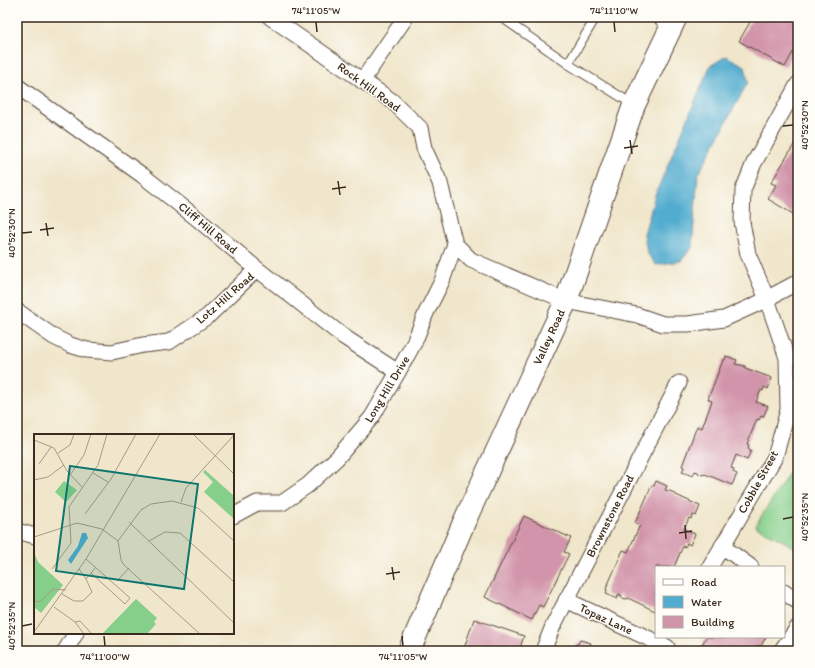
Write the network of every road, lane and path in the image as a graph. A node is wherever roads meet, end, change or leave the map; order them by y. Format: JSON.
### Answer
{"nodes":[{"id":1,"x":270,"y":17,"type":"edge"},
{"id":2,"x":406,"y":17,"type":"edge"},
{"id":3,"x":502,"y":17,"type":"edge"},
{"id":4,"x":595,"y":17,"type":"edge"},
{"id":5,"x":667,"y":22,"type":"edge"},
{"id":6,"x":568,"y":64,"type":"junction"},
{"id":7,"x":362,"y":81,"type":"junction"},
{"id":8,"x":798,"y":84,"type":"edge"},
{"id":9,"x":17,"y":86,"type":"edge"},
{"id":10,"x":634,"y":105,"type":"junction"},
{"id":11,"x":456,"y":244,"type":"junction"},
{"id":12,"x":257,"y":269,"type":"junction"},
{"id":13,"x":798,"y":282,"type":"edge"},
{"id":14,"x":767,"y":299,"type":"junction"},
{"id":15,"x":566,"y":301,"type":"junction"},
{"id":16,"x":17,"y":311,"type":"edge"},
{"id":17,"x":398,"y":372,"type":"junction"},
{"id":18,"x":679,"y":383,"type":"dead end"},
{"id":19,"x":234,"y":515,"type":"edge"},
{"id":20,"x":17,"y":531,"type":"edge"},
{"id":21,"x":34,"y":536,"type":"edge"},
{"id":22,"x":722,"y":546,"type":"junction"},
{"id":23,"x":711,"y":566,"type":"edge"},
{"id":24,"x":750,"y":566,"type":"edge"},
{"id":25,"x":785,"y":593,"type":"edge"},
{"id":26,"x":566,"y":600,"type":"junction"},
{"id":27,"x":798,"y":602,"type":"edge"},
{"id":28,"x":798,"y":627,"type":"edge"},
{"id":29,"x":75,"y":634,"type":"edge"},
{"id":30,"x":668,"y":645,"type":"edge"},
{"id":31,"x":66,"y":651,"type":"edge"},
{"id":32,"x":409,"y":651,"type":"edge"},
{"id":33,"x":543,"y":651,"type":"edge"},
{"id":34,"x":781,"y":651,"type":"edge"}],
"edges":[{"from":1,"to":7,"type":"street","name":"Rock Hill Road"},
{"from":2,"to":7,"type":"street"},
{"from":3,"to":6,"type":"lane"},
{"from":4,"to":6,"type":"lane"},
{"from":5,"to":10,"type":"main road","name":"Valley Road"},
{"from":6,"to":10,"type":"lane"},
{"from":7,"to":11,"type":"street","name":"Rock Hill Road"},
{"from":8,"to":14,"type":"street","name":"Cobble Street"},
{"from":9,"to":12,"type":"street","name":"Cliff Hill Road"},
{"from":10,"to":15,"type":"main road","name":"Valley Road"},
{"from":11,"to":15,"type":"street","name":"Rock Hill Road"},
{"from":11,"to":17,"type":"street","name":"Long Hill Drive"},
{"from":12,"to":16,"type":"street","name":"Lotz Hill Road"},
{"from":12,"to":17,"type":"street","name":"Cliff Hill Road"},
{"from":13,"to":14,"type":"street","name":"Rock Hill Road"},
{"from":14,"to":15,"type":"street","name":"Rock Hill Road"},
{"from":14,"to":22,"type":"street","name":"Cobble Street"},
{"from":15,"to":32,"type":"main road","name":"Valley Road"},
{"from":17,"to":19,"type":"street","name":"Long Hill Drive"},
{"from":18,"to":26,"type":"street","name":"Brownstone Road"},
{"from":20,"to":21,"type":"street"},
{"from":22,"to":23,"type":"street","name":"Cobble Street"},
{"from":22,"to":24,"type":"street"},
{"from":25,"to":27,"type":"street"},
{"from":26,"to":30,"type":"street","name":"Topaz Lane"},
{"from":26,"to":33,"type":"street","name":"Brownstone Road"},
{"from":28,"to":34,"type":"street"},
{"from":29,"to":31,"type":"street"}]}
